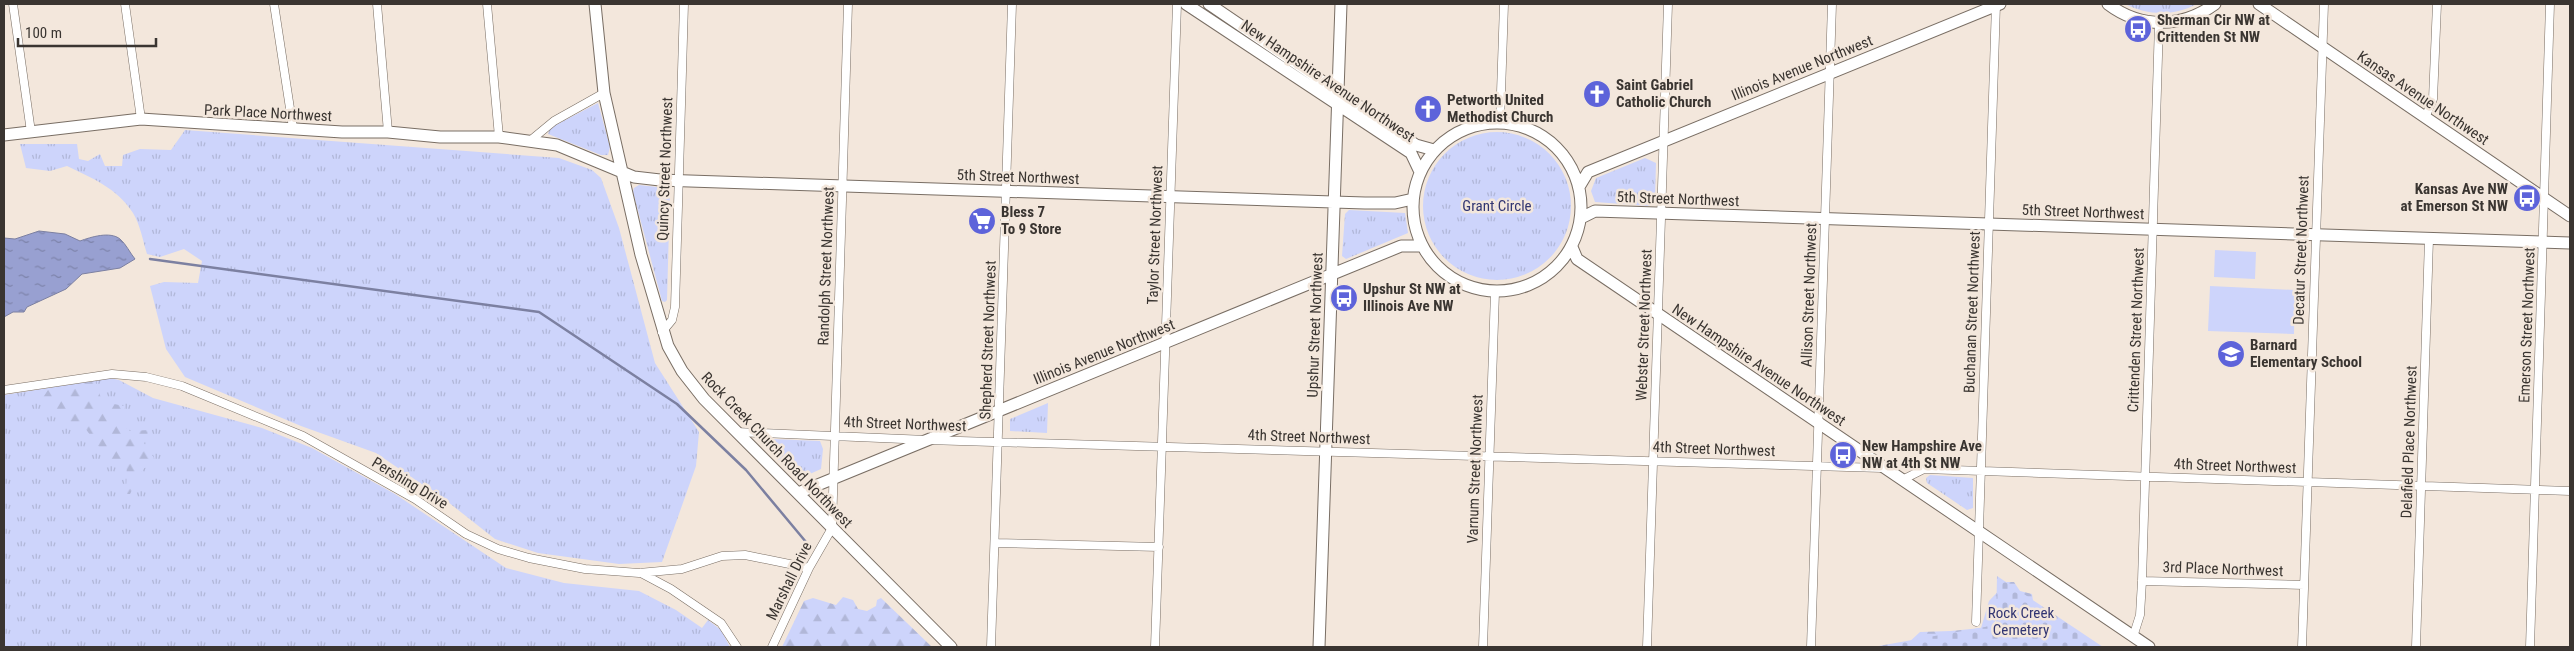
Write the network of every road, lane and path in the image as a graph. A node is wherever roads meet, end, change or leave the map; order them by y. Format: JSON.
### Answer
{"nodes":[{"id":1,"x":14,"y":4,"type":"edge"},
{"id":2,"x":125,"y":4,"type":"edge"},
{"id":3,"x":274,"y":4,"type":"edge"},
{"id":4,"x":377,"y":4,"type":"edge"},
{"id":5,"x":487,"y":4,"type":"edge"},
{"id":6,"x":595,"y":4,"type":"edge"},
{"id":7,"x":684,"y":4,"type":"edge"},
{"id":8,"x":848,"y":4,"type":"edge"},
{"id":9,"x":1012,"y":4,"type":"edge"},
{"id":10,"x":1177,"y":4,"type":"edge"},
{"id":11,"x":1186,"y":4,"type":"edge"},
{"id":12,"x":1209,"y":4,"type":"edge"},
{"id":13,"x":1341,"y":4,"type":"edge"},
{"id":14,"x":1504,"y":4,"type":"edge"},
{"id":15,"x":1668,"y":4,"type":"edge"},
{"id":16,"x":1832,"y":4,"type":"edge"},
{"id":17,"x":1997,"y":4,"type":"edge"},
{"id":18,"x":2108,"y":4,"type":"edge"},
{"id":19,"x":2215,"y":4,"type":"edge"},
{"id":20,"x":2259,"y":4,"type":"edge"},
{"id":21,"x":2324,"y":4,"type":"edge"},
{"id":22,"x":2437,"y":4,"type":"edge"},
{"id":23,"x":2550,"y":4,"type":"edge"},
{"id":24,"x":2159,"y":23,"type":"junction"},
{"id":25,"x":2323,"y":48,"type":"junction"},
{"id":26,"x":1830,"y":73,"type":"junction"},
{"id":27,"x":1338,"y":91,"type":"junction"},
{"id":28,"x":604,"y":93,"type":"junction"},
{"id":29,"x":1338,"y":106,"type":"junction"},
{"id":30,"x":2425,"y":118,"type":"junction"},
{"id":31,"x":141,"y":120,"type":"junction"},
{"id":32,"x":1500,"y":122,"type":"junction"},
{"id":33,"x":293,"y":128,"type":"junction"},
{"id":34,"x":31,"y":132,"type":"junction"},
{"id":35,"x":388,"y":132,"type":"junction"},
{"id":36,"x":4,"y":135,"type":"edge"},
{"id":37,"x":500,"y":137,"type":"junction"},
{"id":38,"x":531,"y":140,"type":"junction"},
{"id":39,"x":1663,"y":140,"type":"junction"},
{"id":40,"x":1434,"y":150,"type":"junction"},
{"id":41,"x":1571,"y":166,"type":"junction"},
{"id":42,"x":622,"y":172,"type":"junction"},
{"id":43,"x":1420,"y":172,"type":"junction"},
{"id":44,"x":1588,"y":172,"type":"junction"},
{"id":45,"x":678,"y":181,"type":"junction"},
{"id":46,"x":842,"y":186,"type":"junction"},
{"id":47,"x":1579,"y":187,"type":"junction"},
{"id":48,"x":1006,"y":191,"type":"junction"},
{"id":49,"x":1170,"y":197,"type":"junction"},
{"id":50,"x":2544,"y":198,"type":"junction"},
{"id":51,"x":1413,"y":199,"type":"junction"},
{"id":52,"x":1581,"y":201,"type":"junction"},
{"id":53,"x":1334,"y":202,"type":"junction"},
{"id":54,"x":1595,"y":211,"type":"junction"},
{"id":55,"x":1661,"y":213,"type":"junction"},
{"id":56,"x":2570,"y":216,"type":"edge"},
{"id":57,"x":1581,"y":218,"type":"junction"},
{"id":58,"x":1825,"y":218,"type":"junction"},
{"id":59,"x":1989,"y":224,"type":"junction"},
{"id":60,"x":2152,"y":229,"type":"junction"},
{"id":61,"x":2315,"y":235,"type":"junction"},
{"id":62,"x":2429,"y":238,"type":"junction"},
{"id":63,"x":2544,"y":242,"type":"junction"},
{"id":64,"x":2570,"y":243,"type":"edge"},
{"id":65,"x":1422,"y":246,"type":"junction"},
{"id":66,"x":1572,"y":247,"type":"junction"},
{"id":67,"x":1577,"y":259,"type":"junction"},
{"id":68,"x":1562,"y":262,"type":"junction"},
{"id":69,"x":1331,"y":275,"type":"junction"},
{"id":70,"x":1495,"y":292,"type":"junction"},
{"id":71,"x":1659,"y":315,"type":"junction"},
{"id":72,"x":662,"y":332,"type":"junction"},
{"id":73,"x":1166,"y":342,"type":"junction"},
{"id":74,"x":4,"y":390,"type":"edge"},
{"id":75,"x":1000,"y":410,"type":"junction"},
{"id":76,"x":1819,"y":424,"type":"junction"},
{"id":77,"x":736,"y":432,"type":"junction"},
{"id":78,"x":834,"y":436,"type":"junction"},
{"id":79,"x":927,"y":440,"type":"junction"},
{"id":80,"x":998,"y":441,"type":"junction"},
{"id":81,"x":1162,"y":446,"type":"junction"},
{"id":82,"x":1326,"y":451,"type":"junction"},
{"id":83,"x":1489,"y":456,"type":"junction"},
{"id":84,"x":1653,"y":461,"type":"junction"},
{"id":85,"x":1817,"y":466,"type":"junction"},
{"id":86,"x":1882,"y":468,"type":"junction"},
{"id":87,"x":1981,"y":471,"type":"junction"},
{"id":88,"x":2145,"y":477,"type":"junction"},
{"id":89,"x":833,"y":478,"type":"junction"},
{"id":90,"x":1902,"y":480,"type":"junction"},
{"id":91,"x":2308,"y":482,"type":"junction"},
{"id":92,"x":2422,"y":486,"type":"junction"},
{"id":93,"x":2536,"y":490,"type":"junction"},
{"id":94,"x":2570,"y":491,"type":"edge"},
{"id":95,"x":798,"y":493,"type":"junction"},
{"id":96,"x":832,"y":528,"type":"junction"},
{"id":97,"x":1980,"y":532,"type":"junction"},
{"id":98,"x":995,"y":543,"type":"junction"},
{"id":99,"x":1158,"y":547,"type":"junction"},
{"id":100,"x":809,"y":568,"type":"junction"},
{"id":101,"x":639,"y":572,"type":"junction"},
{"id":102,"x":2142,"y":581,"type":"junction"},
{"id":103,"x":2304,"y":585,"type":"junction"},
{"id":104,"x":1976,"y":622,"type":"dead end"},
{"id":105,"x":2133,"y":637,"type":"junction"},
{"id":106,"x":737,"y":647,"type":"edge"},
{"id":107,"x":772,"y":647,"type":"edge"},
{"id":108,"x":952,"y":647,"type":"edge"},
{"id":109,"x":991,"y":647,"type":"edge"},
{"id":110,"x":1155,"y":647,"type":"edge"},
{"id":111,"x":1319,"y":647,"type":"edge"},
{"id":112,"x":1484,"y":647,"type":"edge"},
{"id":113,"x":1647,"y":647,"type":"edge"},
{"id":114,"x":1811,"y":647,"type":"edge"},
{"id":115,"x":2149,"y":647,"type":"edge"},
{"id":116,"x":2302,"y":647,"type":"edge"},
{"id":117,"x":2416,"y":647,"type":"edge"},
{"id":118,"x":2530,"y":647,"type":"edge"}],
"edges":[{"from":1,"to":34,"type":"street"},
{"from":2,"to":31,"type":"street"},
{"from":3,"to":33,"type":"street"},
{"from":4,"to":35,"type":"street"},
{"from":5,"to":37,"type":"street"},
{"from":6,"to":28,"type":"street","name":"Rock Creek Church Road Northwest"},
{"from":7,"to":45,"type":"street","name":"Quincy Street Northwest"},
{"from":8,"to":46,"type":"street","name":"Randolph Street Northwest"},
{"from":9,"to":48,"type":"street","name":"Shepherd Street Northwest"},
{"from":10,"to":49,"type":"street","name":"Taylor Street Northwest"},
{"from":11,"to":29,"type":"street","name":"New Hampshire Avenue Northwest"},
{"from":12,"to":27,"type":"street","name":"New Hampshire Avenue Northwest"},
{"from":13,"to":27,"type":"street","name":"Upshur Street Northwest"},
{"from":14,"to":32,"type":"street"},
{"from":15,"to":39,"type":"street","name":"Webster Street Northwest"},
{"from":16,"to":26,"type":"street","name":"Allison Street Northwest"},
{"from":17,"to":26,"type":"street","name":"Illinois Avenue Northwest"},
{"from":17,"to":59,"type":"street","name":"Buchanan Street Northwest"},
{"from":18,"to":24,"type":"street"},
{"from":19,"to":24,"type":"street"},
{"from":20,"to":25,"type":"street","name":"Kansas Avenue Northwest"},
{"from":21,"to":25,"type":"street","name":"Decatur Street Northwest"},
{"from":22,"to":30,"type":"street"},
{"from":23,"to":50,"type":"street","name":"Emerson Street Northwest"},
{"from":24,"to":60,"type":"street","name":"Crittenden Street Northwest"},
{"from":25,"to":30,"type":"street","name":"Kansas Avenue Northwest"},
{"from":25,"to":61,"type":"street","name":"Decatur Street Northwest"},
{"from":26,"to":39,"type":"street","name":"Illinois Avenue Northwest"},
{"from":26,"to":58,"type":"street","name":"Allison Street Northwest"},
{"from":27,"to":29,"type":"street","name":"Upshur Street Northwest"},
{"from":27,"to":40,"type":"street","name":"New Hampshire Avenue Northwest"},
{"from":28,"to":38,"type":"street"},
{"from":28,"to":42,"type":"street","name":"Rock Creek Church Road Northwest"},
{"from":29,"to":43,"type":"street","name":"New Hampshire Avenue Northwest"},
{"from":29,"to":53,"type":"street","name":"Upshur Street Northwest"},
{"from":30,"to":50,"type":"street","name":"Kansas Avenue Northwest"},
{"from":31,"to":33,"type":"street","name":"Park Place Northwest"},
{"from":31,"to":34,"type":"street","name":"Park Place Northwest"},
{"from":32,"to":40,"type":"street"},
{"from":32,"to":41,"type":"street"},
{"from":33,"to":35,"type":"street","name":"Park Place Northwest"},
{"from":34,"to":36,"type":"street","name":"Park Place Northwest"},
{"from":35,"to":37,"type":"street","name":"Park Place Northwest"},
{"from":37,"to":38,"type":"street","name":"Park Place Northwest"},
{"from":38,"to":42,"type":"street","name":"Park Place Northwest"},
{"from":39,"to":44,"type":"street","name":"Illinois Avenue Northwest"},
{"from":39,"to":55,"type":"street","name":"Webster Street Northwest"},
{"from":40,"to":43,"type":"street"},
{"from":41,"to":44,"type":"street"},
{"from":41,"to":47,"type":"street"},
{"from":42,"to":45,"type":"street","name":"5th Street Northwest"},
{"from":42,"to":72,"type":"street","name":"Rock Creek Church Road Northwest"},
{"from":43,"to":51,"type":"street"},
{"from":44,"to":47,"type":"street"},
{"from":45,"to":46,"type":"street","name":"5th Street Northwest"},
{"from":45,"to":72,"type":"street","name":"Quincy Street Northwest"},
{"from":46,"to":48,"type":"street","name":"5th Street Northwest"},
{"from":46,"to":78,"type":"street","name":"Randolph Street Northwest"},
{"from":47,"to":52,"type":"street"},
{"from":48,"to":49,"type":"street","name":"5th Street Northwest"},
{"from":48,"to":75,"type":"street","name":"Shepherd Street Northwest"},
{"from":49,"to":53,"type":"street","name":"5th Street Northwest"},
{"from":49,"to":73,"type":"street","name":"Taylor Street Northwest"},
{"from":50,"to":56,"type":"street","name":"Kansas Avenue Northwest"},
{"from":50,"to":63,"type":"street","name":"Emerson Street Northwest"},
{"from":51,"to":53,"type":"street","name":"5th Street Northwest"},
{"from":51,"to":65,"type":"street"},
{"from":52,"to":54,"type":"street","name":"5th Street Northwest"},
{"from":52,"to":57,"type":"street"},
{"from":53,"to":69,"type":"street","name":"Upshur Street Northwest"},
{"from":54,"to":55,"type":"street","name":"5th Street Northwest"},
{"from":54,"to":57,"type":"street","name":"5th Street Northwest"},
{"from":55,"to":58,"type":"street","name":"5th Street Northwest"},
{"from":55,"to":71,"type":"street","name":"Webster Street Northwest"},
{"from":57,"to":66,"type":"street"},
{"from":58,"to":59,"type":"street","name":"5th Street Northwest"},
{"from":58,"to":76,"type":"street","name":"Allison Street Northwest"},
{"from":59,"to":60,"type":"street","name":"5th Street Northwest"},
{"from":59,"to":87,"type":"street","name":"Buchanan Street Northwest"},
{"from":60,"to":61,"type":"street","name":"5th Street Northwest"},
{"from":60,"to":88,"type":"street","name":"Crittenden Street Northwest"},
{"from":61,"to":62,"type":"street","name":"5th Street Northwest"},
{"from":61,"to":91,"type":"street","name":"Decatur Street Northwest"},
{"from":62,"to":63,"type":"street","name":"5th Street Northwest"},
{"from":62,"to":92,"type":"street","name":"Delafield Place Northwest"},
{"from":63,"to":64,"type":"street","name":"5th Street Northwest"},
{"from":63,"to":93,"type":"street","name":"Emerson Street Northwest"},
{"from":65,"to":69,"type":"street","name":"Illinois Avenue Northwest"},
{"from":65,"to":70,"type":"street"},
{"from":66,"to":67,"type":"street"},
{"from":66,"to":68,"type":"street"},
{"from":67,"to":68,"type":"street"},
{"from":67,"to":71,"type":"street","name":"New Hampshire Avenue Northwest"},
{"from":68,"to":70,"type":"street"},
{"from":69,"to":73,"type":"street","name":"Illinois Avenue Northwest"},
{"from":69,"to":82,"type":"street","name":"Upshur Street Northwest"},
{"from":70,"to":83,"type":"street","name":"Varnum Street Northwest"},
{"from":71,"to":76,"type":"street","name":"New Hampshire Avenue Northwest"},
{"from":71,"to":84,"type":"street","name":"Webster Street Northwest"},
{"from":72,"to":77,"type":"street","name":"Rock Creek Church Road Northwest"},
{"from":73,"to":75,"type":"street","name":"Illinois Avenue Northwest"},
{"from":73,"to":81,"type":"street","name":"Taylor Street Northwest"},
{"from":74,"to":101,"type":"street","name":"Pershing Drive"},
{"from":75,"to":79,"type":"street","name":"Illinois Avenue Northwest"},
{"from":75,"to":80,"type":"street","name":"Shepherd Street Northwest"},
{"from":76,"to":85,"type":"street","name":"Allison Street Northwest"},
{"from":76,"to":86,"type":"street","name":"New Hampshire Avenue Northwest"},
{"from":77,"to":78,"type":"street","name":"4th Street Northwest"},
{"from":77,"to":95,"type":"street","name":"Rock Creek Church Road Northwest"},
{"from":78,"to":79,"type":"street","name":"4th Street Northwest"},
{"from":78,"to":89,"type":"street","name":"Randolph Street Northwest"},
{"from":79,"to":80,"type":"street","name":"4th Street Northwest"},
{"from":79,"to":89,"type":"street","name":"Illinois Avenue Northwest"},
{"from":80,"to":81,"type":"street","name":"4th Street Northwest"},
{"from":80,"to":98,"type":"street","name":"Shepherd Street Northwest"},
{"from":81,"to":82,"type":"street","name":"4th Street Northwest"},
{"from":81,"to":99,"type":"street","name":"Taylor Street Northwest"},
{"from":82,"to":83,"type":"street","name":"4th Street Northwest"},
{"from":82,"to":111,"type":"street","name":"Upshur Street Northwest"},
{"from":83,"to":84,"type":"street","name":"4th Street Northwest"},
{"from":83,"to":112,"type":"street","name":"Varnum Street Northwest"},
{"from":84,"to":85,"type":"street","name":"4th Street Northwest"},
{"from":84,"to":113,"type":"street","name":"Webster Street Northwest"},
{"from":85,"to":86,"type":"street","name":"4th Street Northwest"},
{"from":85,"to":114,"type":"street","name":"Allison Street Northwest"},
{"from":86,"to":90,"type":"street","name":"New Hampshire Avenue Northwest"},
{"from":87,"to":88,"type":"street","name":"4th Street Northwest"},
{"from":87,"to":90,"type":"street","name":"4th Street Northwest"},
{"from":87,"to":97,"type":"street","name":"Buchanan Street Northwest"},
{"from":88,"to":91,"type":"street","name":"4th Street Northwest"},
{"from":88,"to":102,"type":"street","name":"Crittenden Street Northwest"},
{"from":89,"to":95,"type":"street","name":"Illinois Avenue Northwest"},
{"from":89,"to":96,"type":"street","name":"Randolph Street Northwest"},
{"from":90,"to":97,"type":"street","name":"New Hampshire Avenue Northwest"},
{"from":91,"to":92,"type":"street","name":"4th Street Northwest"},
{"from":91,"to":103,"type":"street","name":"Decatur Street Northwest"},
{"from":92,"to":93,"type":"street","name":"4th Street Northwest"},
{"from":92,"to":117,"type":"street","name":"Delafield Place Northwest"},
{"from":93,"to":94,"type":"street","name":"4th Street Northwest"},
{"from":93,"to":118,"type":"street","name":"Emerson Street Northwest"},
{"from":95,"to":96,"type":"street","name":"Rock Creek Church Road Northwest"},
{"from":96,"to":100,"type":"street","name":"Marshall Drive"},
{"from":96,"to":108,"type":"street","name":"Rock Creek Church Road Northwest"},
{"from":97,"to":104,"type":"street","name":"Buchanan Street Northwest"},
{"from":97,"to":105,"type":"street","name":"New Hampshire Avenue Northwest"},
{"from":98,"to":99,"type":"street"},
{"from":98,"to":109,"type":"street","name":"Shepherd Street Northwest"},
{"from":99,"to":110,"type":"street","name":"Taylor Street Northwest"},
{"from":100,"to":101,"type":"street","name":"Pershing Drive"},
{"from":100,"to":107,"type":"street","name":"Marshall Drive"},
{"from":101,"to":106,"type":"street"},
{"from":102,"to":103,"type":"street","name":"3rd Place Northwest"},
{"from":102,"to":105,"type":"street","name":"Crittenden Street Northwest"},
{"from":103,"to":116,"type":"street","name":"Decatur Street Northwest"},
{"from":105,"to":115,"type":"street","name":"New Hampshire Avenue Northwest"}]}
